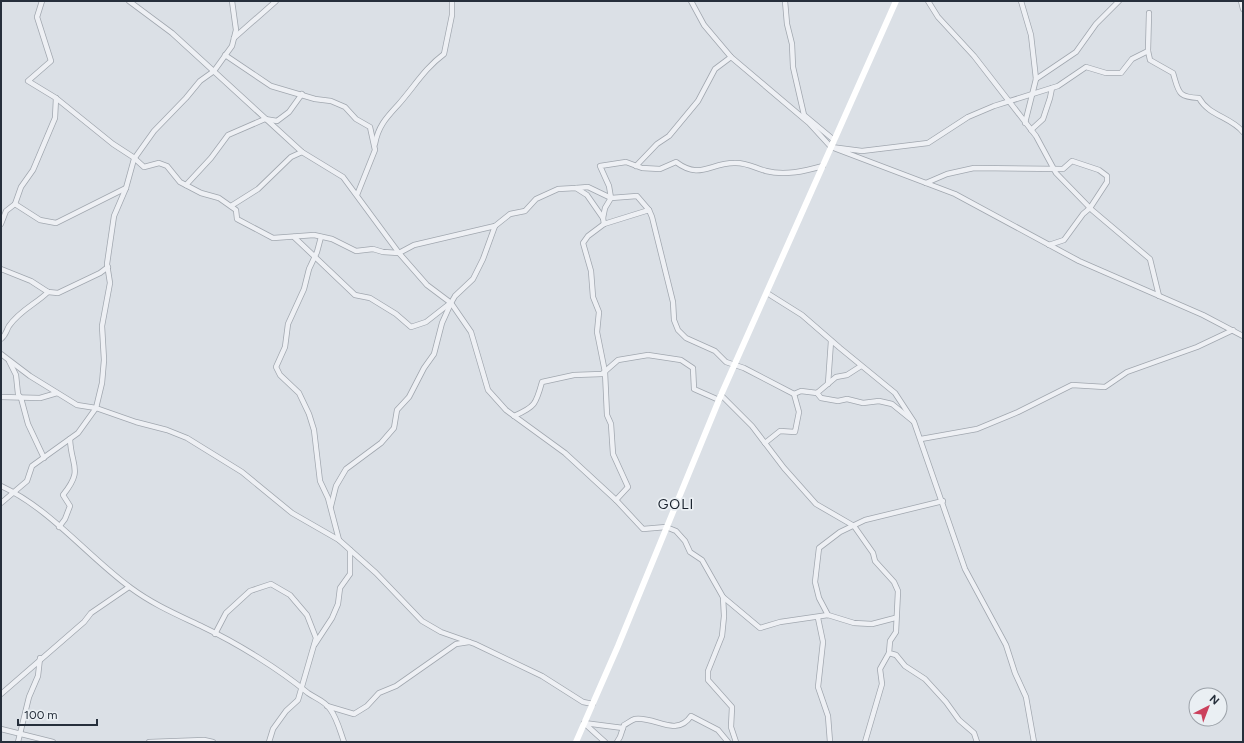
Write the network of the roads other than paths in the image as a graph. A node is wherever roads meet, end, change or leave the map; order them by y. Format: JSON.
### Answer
{"nodes":[{"id":1,"x":42,"y":1,"type":"edge"},
{"id":2,"x":232,"y":1,"type":"edge"},
{"id":3,"x":276,"y":1,"type":"edge"},
{"id":4,"x":452,"y":1,"type":"edge"},
{"id":5,"x":691,"y":1,"type":"edge"},
{"id":6,"x":785,"y":1,"type":"edge"},
{"id":7,"x":896,"y":1,"type":"edge"},
{"id":8,"x":928,"y":1,"type":"edge"},
{"id":9,"x":1021,"y":1,"type":"edge"},
{"id":10,"x":1119,"y":1,"type":"edge"},
{"id":11,"x":1241,"y":1,"type":"edge"},
{"id":12,"x":132,"y":2,"type":"edge"},
{"id":13,"x":1243,"y":9,"type":"edge"},
{"id":14,"x":1149,"y":13,"type":"dead end"},
{"id":15,"x":234,"y":38,"type":"junction"},
{"id":16,"x":1148,"y":51,"type":"junction"},
{"id":17,"x":226,"y":55,"type":"junction"},
{"id":18,"x":731,"y":57,"type":"junction"},
{"id":19,"x":214,"y":71,"type":"junction"},
{"id":20,"x":1036,"y":79,"type":"junction"},
{"id":21,"x":1052,"y":88,"type":"junction"},
{"id":22,"x":302,"y":94,"type":"junction"},
{"id":23,"x":1032,"y":96,"type":"junction"},
{"id":24,"x":56,"y":98,"type":"junction"},
{"id":25,"x":1009,"y":102,"type":"junction"},
{"id":26,"x":265,"y":119,"type":"junction"},
{"id":27,"x":1025,"y":122,"type":"junction"},
{"id":28,"x":1031,"y":130,"type":"junction"},
{"id":29,"x":1243,"y":132,"type":"edge"},
{"id":30,"x":834,"y":140,"type":"junction"},
{"id":31,"x":831,"y":147,"type":"junction"},
{"id":32,"x":375,"y":150,"type":"junction"},
{"id":33,"x":302,"y":152,"type":"junction"},
{"id":34,"x":134,"y":159,"type":"junction"},
{"id":35,"x":636,"y":166,"type":"junction"},
{"id":36,"x":823,"y":166,"type":"junction"},
{"id":37,"x":1054,"y":169,"type":"junction"},
{"id":38,"x":926,"y":183,"type":"junction"},
{"id":39,"x":186,"y":185,"type":"junction"},
{"id":40,"x":126,"y":188,"type":"junction"},
{"id":41,"x":576,"y":188,"type":"junction"},
{"id":42,"x":357,"y":195,"type":"junction"},
{"id":43,"x":611,"y":198,"type":"junction"},
{"id":44,"x":15,"y":204,"type":"junction"},
{"id":45,"x":231,"y":206,"type":"junction"},
{"id":46,"x":1090,"y":208,"type":"junction"},
{"id":47,"x":649,"y":210,"type":"junction"},
{"id":48,"x":603,"y":218,"type":"junction"},
{"id":49,"x":1,"y":224,"type":"edge"},
{"id":50,"x":604,"y":224,"type":"junction"},
{"id":51,"x":495,"y":226,"type":"junction"},
{"id":52,"x":321,"y":236,"type":"junction"},
{"id":53,"x":294,"y":237,"type":"junction"},
{"id":54,"x":1049,"y":245,"type":"junction"},
{"id":55,"x":399,"y":253,"type":"junction"},
{"id":56,"x":314,"y":258,"type":"junction"},
{"id":57,"x":108,"y":267,"type":"junction"},
{"id":58,"x":1,"y":269,"type":"edge"},
{"id":59,"x":48,"y":292,"type":"junction"},
{"id":60,"x":767,"y":293,"type":"junction"},
{"id":61,"x":1159,"y":296,"type":"junction"},
{"id":62,"x":451,"y":303,"type":"junction"},
{"id":63,"x":1233,"y":330,"type":"junction"},
{"id":64,"x":1243,"y":336,"type":"edge"},
{"id":65,"x":1,"y":339,"type":"edge"},
{"id":66,"x":831,"y":341,"type":"junction"},
{"id":67,"x":1,"y":354,"type":"edge"},
{"id":68,"x":9,"y":360,"type":"junction"},
{"id":69,"x":735,"y":365,"type":"junction"},
{"id":70,"x":861,"y":366,"type":"junction"},
{"id":71,"x":604,"y":372,"type":"junction"},
{"id":72,"x":828,"y":384,"type":"junction"},
{"id":73,"x":57,"y":393,"type":"junction"},
{"id":74,"x":817,"y":393,"type":"junction"},
{"id":75,"x":794,"y":394,"type":"junction"},
{"id":76,"x":1,"y":397,"type":"edge"},
{"id":77,"x":21,"y":398,"type":"junction"},
{"id":78,"x":720,"y":398,"type":"junction"},
{"id":79,"x":96,"y":408,"type":"junction"},
{"id":80,"x":514,"y":416,"type":"junction"},
{"id":81,"x":914,"y":422,"type":"junction"},
{"id":82,"x":70,"y":439,"type":"junction"},
{"id":83,"x":921,"y":439,"type":"junction"},
{"id":84,"x":765,"y":443,"type":"junction"},
{"id":85,"x":44,"y":458,"type":"junction"},
{"id":86,"x":1,"y":486,"type":"edge"},
{"id":87,"x":15,"y":492,"type":"junction"},
{"id":88,"x":616,"y":500,"type":"junction"},
{"id":89,"x":943,"y":501,"type":"junction"},
{"id":90,"x":1,"y":503,"type":"edge"},
{"id":91,"x":331,"y":506,"type":"junction"},
{"id":92,"x":854,"y":526,"type":"junction"},
{"id":93,"x":59,"y":527,"type":"junction"},
{"id":94,"x":666,"y":527,"type":"junction"},
{"id":95,"x":339,"y":540,"type":"junction"},
{"id":96,"x":350,"y":550,"type":"junction"},
{"id":97,"x":129,"y":587,"type":"junction"},
{"id":98,"x":724,"y":597,"type":"junction"},
{"id":99,"x":828,"y":615,"type":"junction"},
{"id":100,"x":818,"y":618,"type":"junction"},
{"id":101,"x":895,"y":618,"type":"junction"},
{"id":102,"x":215,"y":634,"type":"junction"},
{"id":103,"x":470,"y":642,"type":"junction"},
{"id":104,"x":314,"y":646,"type":"junction"},
{"id":105,"x":889,"y":653,"type":"junction"},
{"id":106,"x":40,"y":658,"type":"junction"},
{"id":107,"x":303,"y":688,"type":"junction"},
{"id":108,"x":1,"y":694,"type":"edge"},
{"id":109,"x":593,"y":704,"type":"junction"},
{"id":110,"x":327,"y":706,"type":"junction"},
{"id":111,"x":584,"y":723,"type":"junction"},
{"id":112,"x":623,"y":728,"type":"junction"},
{"id":113,"x":1,"y":729,"type":"edge"},
{"id":114,"x":19,"y":734,"type":"junction"},
{"id":115,"x":18,"y":742,"type":"edge"},
{"id":116,"x":53,"y":742,"type":"edge"},
{"id":117,"x":150,"y":742,"type":"edge"},
{"id":118,"x":213,"y":742,"type":"edge"},
{"id":119,"x":269,"y":742,"type":"edge"},
{"id":120,"x":344,"y":742,"type":"edge"},
{"id":121,"x":576,"y":742,"type":"edge"},
{"id":122,"x":605,"y":742,"type":"edge"},
{"id":123,"x":617,"y":742,"type":"edge"},
{"id":124,"x":728,"y":742,"type":"edge"},
{"id":125,"x":736,"y":742,"type":"edge"},
{"id":126,"x":830,"y":742,"type":"edge"},
{"id":127,"x":865,"y":742,"type":"edge"},
{"id":128,"x":977,"y":742,"type":"edge"},
{"id":129,"x":1034,"y":742,"type":"edge"}],
"edges":[{"from":1,"to":24,"type":"street"},
{"from":2,"to":15,"type":"street"},
{"from":3,"to":15,"type":"street"},
{"from":4,"to":32,"type":"street"},
{"from":5,"to":18,"type":"street"},
{"from":6,"to":30,"type":"street"},
{"from":7,"to":30,"type":"main road"},
{"from":8,"to":25,"type":"street"},
{"from":9,"to":20,"type":"street"},
{"from":10,"to":20,"type":"street"},
{"from":11,"to":13,"type":"street"},
{"from":12,"to":19,"type":"street"},
{"from":14,"to":16,"type":"street"},
{"from":15,"to":17,"type":"street"},
{"from":16,"to":21,"type":"street"},
{"from":16,"to":29,"type":"street"},
{"from":17,"to":19,"type":"street"},
{"from":17,"to":22,"type":"street"},
{"from":18,"to":31,"type":"street"},
{"from":18,"to":35,"type":"street"},
{"from":19,"to":26,"type":"street"},
{"from":19,"to":34,"type":"street"},
{"from":20,"to":23,"type":"street"},
{"from":21,"to":23,"type":"street"},
{"from":21,"to":28,"type":"street"},
{"from":22,"to":26,"type":"street"},
{"from":22,"to":32,"type":"street"},
{"from":23,"to":25,"type":"street"},
{"from":23,"to":27,"type":"street"},
{"from":24,"to":34,"type":"street"},
{"from":24,"to":44,"type":"street"},
{"from":25,"to":27,"type":"street"},
{"from":25,"to":31,"type":"street"},
{"from":26,"to":33,"type":"street"},
{"from":26,"to":39,"type":"street"},
{"from":27,"to":28,"type":"street"},
{"from":28,"to":37,"type":"street"},
{"from":30,"to":31,"type":"main road"},
{"from":31,"to":36,"type":"main road"},
{"from":31,"to":38,"type":"street"},
{"from":32,"to":42,"type":"street"},
{"from":33,"to":42,"type":"street"},
{"from":33,"to":45,"type":"street"},
{"from":34,"to":39,"type":"street"},
{"from":34,"to":40,"type":"street"},
{"from":35,"to":36,"type":"street"},
{"from":35,"to":43,"type":"street"},
{"from":36,"to":60,"type":"main road"},
{"from":37,"to":38,"type":"street"},
{"from":37,"to":46,"type":"street"},
{"from":37,"to":46,"type":"street"},
{"from":38,"to":54,"type":"street"},
{"from":39,"to":45,"type":"street"},
{"from":40,"to":44,"type":"street"},
{"from":40,"to":57,"type":"street"},
{"from":41,"to":43,"type":"street"},
{"from":41,"to":48,"type":"street"},
{"from":41,"to":51,"type":"street"},
{"from":42,"to":55,"type":"street"},
{"from":43,"to":47,"type":"street"},
{"from":43,"to":48,"type":"street"},
{"from":44,"to":49,"type":"street"},
{"from":45,"to":53,"type":"street"},
{"from":46,"to":54,"type":"street"},
{"from":46,"to":61,"type":"street"},
{"from":47,"to":50,"type":"street"},
{"from":47,"to":69,"type":"street"},
{"from":48,"to":50,"type":"street"},
{"from":50,"to":71,"type":"street"},
{"from":51,"to":55,"type":"street"},
{"from":51,"to":62,"type":"street"},
{"from":52,"to":53,"type":"street"},
{"from":52,"to":55,"type":"street"},
{"from":52,"to":56,"type":"street"},
{"from":53,"to":56,"type":"street"},
{"from":54,"to":61,"type":"street"},
{"from":55,"to":62,"type":"street"},
{"from":56,"to":62,"type":"street"},
{"from":56,"to":91,"type":"street"},
{"from":57,"to":59,"type":"street"},
{"from":57,"to":79,"type":"street"},
{"from":58,"to":59,"type":"street"},
{"from":59,"to":65,"type":"street"},
{"from":60,"to":66,"type":"street"},
{"from":60,"to":69,"type":"main road"},
{"from":61,"to":63,"type":"street"},
{"from":62,"to":80,"type":"street"},
{"from":62,"to":91,"type":"street"},
{"from":63,"to":64,"type":"street"},
{"from":63,"to":83,"type":"street"},
{"from":66,"to":70,"type":"street"},
{"from":66,"to":72,"type":"street"},
{"from":67,"to":68,"type":"street"},
{"from":68,"to":73,"type":"street"},
{"from":68,"to":77,"type":"street"},
{"from":69,"to":75,"type":"street"},
{"from":69,"to":78,"type":"main road"},
{"from":70,"to":72,"type":"street"},
{"from":70,"to":81,"type":"street"},
{"from":71,"to":78,"type":"street"},
{"from":71,"to":80,"type":"street"},
{"from":71,"to":88,"type":"street"},
{"from":72,"to":74,"type":"street"},
{"from":73,"to":77,"type":"street"},
{"from":73,"to":79,"type":"street"},
{"from":74,"to":75,"type":"street"},
{"from":74,"to":81,"type":"street"},
{"from":75,"to":84,"type":"street"},
{"from":76,"to":77,"type":"street"},
{"from":77,"to":85,"type":"street"},
{"from":78,"to":84,"type":"street"},
{"from":78,"to":94,"type":"main road"},
{"from":79,"to":82,"type":"street"},
{"from":79,"to":95,"type":"street"},
{"from":80,"to":88,"type":"street"},
{"from":81,"to":83,"type":"street"},
{"from":82,"to":85,"type":"street"},
{"from":82,"to":93,"type":"street"},
{"from":83,"to":89,"type":"street"},
{"from":84,"to":92,"type":"street"},
{"from":85,"to":87,"type":"street"},
{"from":86,"to":87,"type":"street"},
{"from":87,"to":90,"type":"street"},
{"from":87,"to":93,"type":"street"},
{"from":88,"to":94,"type":"street"},
{"from":89,"to":92,"type":"street"},
{"from":89,"to":129,"type":"street"},
{"from":91,"to":95,"type":"street"},
{"from":92,"to":99,"type":"street"},
{"from":92,"to":101,"type":"street"},
{"from":93,"to":97,"type":"street"},
{"from":94,"to":98,"type":"street"},
{"from":94,"to":109,"type":"main road"},
{"from":95,"to":96,"type":"street"},
{"from":96,"to":103,"type":"street"},
{"from":96,"to":104,"type":"street"},
{"from":97,"to":102,"type":"street"},
{"from":97,"to":106,"type":"street"},
{"from":98,"to":100,"type":"street"},
{"from":98,"to":125,"type":"street"},
{"from":99,"to":100,"type":"street"},
{"from":99,"to":101,"type":"street"},
{"from":100,"to":126,"type":"street"},
{"from":101,"to":105,"type":"street"},
{"from":102,"to":104,"type":"street"},
{"from":102,"to":107,"type":"street"},
{"from":103,"to":109,"type":"street"},
{"from":103,"to":110,"type":"street"},
{"from":104,"to":107,"type":"street"},
{"from":105,"to":127,"type":"street"},
{"from":105,"to":128,"type":"street"},
{"from":106,"to":108,"type":"street"},
{"from":106,"to":114,"type":"street"},
{"from":107,"to":110,"type":"street"},
{"from":107,"to":119,"type":"street"},
{"from":109,"to":111,"type":"main road"},
{"from":110,"to":120,"type":"street"},
{"from":111,"to":112,"type":"street"},
{"from":111,"to":121,"type":"main road"},
{"from":111,"to":122,"type":"street"},
{"from":112,"to":123,"type":"street"},
{"from":112,"to":124,"type":"street"},
{"from":113,"to":114,"type":"street"},
{"from":114,"to":115,"type":"street"},
{"from":114,"to":116,"type":"street"},
{"from":117,"to":118,"type":"street"}]}
